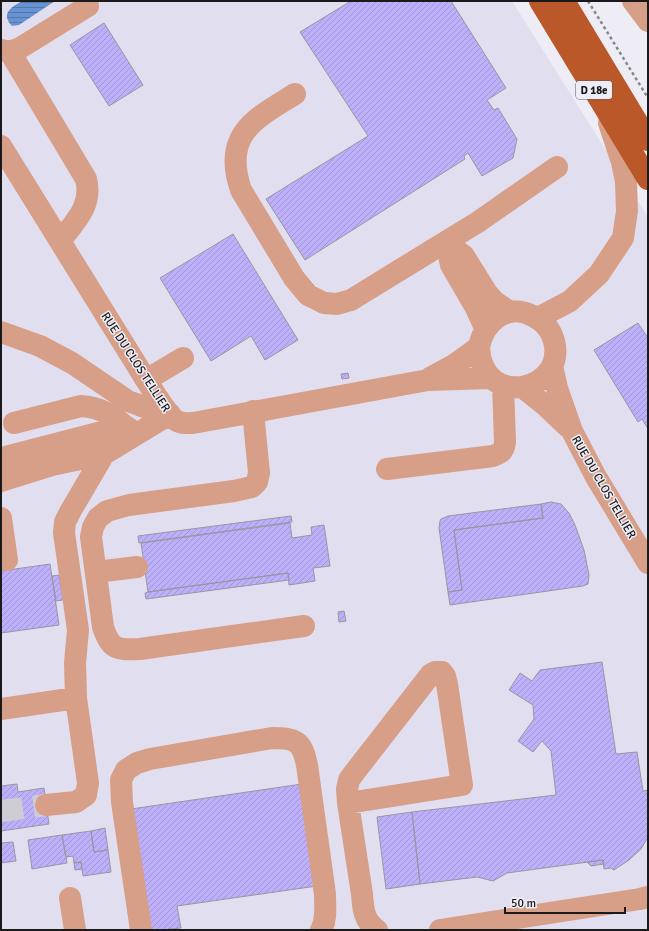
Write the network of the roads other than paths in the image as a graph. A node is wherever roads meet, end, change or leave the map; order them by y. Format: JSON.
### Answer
{"nodes":[{"id":1,"x":540,"y":1,"type":"edge"},
{"id":2,"x":564,"y":1,"type":"edge"},
{"id":3,"x":634,"y":1,"type":"edge"},
{"id":4,"x":88,"y":6,"type":"dead end"},
{"id":5,"x":648,"y":21,"type":"edge"},
{"id":6,"x":5,"y":51,"type":"edge"},
{"id":7,"x":295,"y":94,"type":"dead end"},
{"id":8,"x":605,"y":109,"type":"junction"},
{"id":9,"x":648,"y":140,"type":"edge"},
{"id":10,"x":1,"y":146,"type":"edge"},
{"id":11,"x":557,"y":167,"type":"dead end"},
{"id":12,"x":648,"y":179,"type":"edge"},
{"id":13,"x":60,"y":241,"type":"junction"},
{"id":14,"x":446,"y":242,"type":"junction"},
{"id":15,"x":510,"y":312,"type":"junction"},
{"id":16,"x":538,"y":318,"type":"junction"},
{"id":17,"x":1,"y":332,"type":"edge"},
{"id":18,"x":482,"y":338,"type":"junction"},
{"id":19,"x":183,"y":358,"type":"dead end"},
{"id":20,"x":552,"y":366,"type":"junction"},
{"id":21,"x":146,"y":380,"type":"junction"},
{"id":22,"x":428,"y":380,"type":"junction"},
{"id":23,"x":505,"y":384,"type":"junction"},
{"id":24,"x":253,"y":412,"type":"junction"},
{"id":25,"x":170,"y":414,"type":"junction"},
{"id":26,"x":14,"y":423,"type":"dead end"},
{"id":27,"x":131,"y":430,"type":"junction"},
{"id":28,"x":572,"y":431,"type":"junction"},
{"id":29,"x":104,"y":454,"type":"junction"},
{"id":30,"x":1,"y":458,"type":"edge"},
{"id":31,"x":387,"y":469,"type":"dead end"},
{"id":32,"x":1,"y":481,"type":"edge"},
{"id":33,"x":1,"y":518,"type":"edge"},
{"id":34,"x":7,"y":560,"type":"dead end"},
{"id":35,"x":648,"y":563,"type":"edge"},
{"id":36,"x":137,"y":568,"type":"dead end"},
{"id":37,"x":96,"y":572,"type":"junction"},
{"id":38,"x":304,"y":626,"type":"dead end"},
{"id":39,"x":76,"y":698,"type":"junction"},
{"id":40,"x":1,"y":709,"type":"edge"},
{"id":41,"x":348,"y":803,"type":"junction"},
{"id":42,"x":46,"y":805,"type":"tunnel mouth"},
{"id":43,"x":648,"y":897,"type":"edge"},
{"id":44,"x":70,"y":898,"type":"dead end"},
{"id":45,"x":75,"y":930,"type":"edge"},
{"id":46,"x":141,"y":930,"type":"edge"},
{"id":47,"x":321,"y":930,"type":"edge"},
{"id":48,"x":377,"y":930,"type":"edge"},
{"id":49,"x":440,"y":930,"type":"edge"}],
"edges":[{"from":1,"to":8,"type":"main road","number":"D 18e"},
{"from":2,"to":9,"type":"main road","number":"D 18e"},
{"from":3,"to":5,"type":"street"},
{"from":4,"to":6,"type":"street"},
{"from":6,"to":13,"type":"street"},
{"from":7,"to":14,"type":"street"},
{"from":8,"to":12,"type":"main road","number":"D 18e"},
{"from":8,"to":16,"type":"street"},
{"from":10,"to":13,"type":"street","name":"RUE DU CLOS TELLIER"},
{"from":11,"to":14,"type":"street"},
{"from":13,"to":21,"type":"street","name":"RUE DU CLOS TELLIER"},
{"from":14,"to":15,"type":"street"},
{"from":14,"to":18,"type":"street"},
{"from":15,"to":16,"type":"street"},
{"from":15,"to":18,"type":"street","name":"RUE DU CLOS TELLIER"},
{"from":16,"to":20,"type":"street","name":"RUE DU CLOS TELLIER"},
{"from":17,"to":25,"type":"street"},
{"from":18,"to":22,"type":"street","name":"RUE DU CLOS TELLIER"},
{"from":18,"to":23,"type":"street","name":"RUE DU CLOS TELLIER"},
{"from":19,"to":21,"type":"street"},
{"from":20,"to":23,"type":"street","name":"RUE DU CLOS TELLIER"},
{"from":20,"to":28,"type":"street","name":"RUE DU CLOS TELLIER"},
{"from":21,"to":25,"type":"street","name":"RUE DU CLOS TELLIER"},
{"from":22,"to":23,"type":"street","name":"RUE DU CLOS TELLIER"},
{"from":22,"to":24,"type":"street","name":"RUE DU CLOS TELLIER"},
{"from":23,"to":28,"type":"street","name":"RUE DU CLOS TELLIER"},
{"from":23,"to":31,"type":"street"},
{"from":24,"to":25,"type":"street","name":"RUE DU CLOS TELLIER"},
{"from":24,"to":37,"type":"street"},
{"from":25,"to":27,"type":"street"},
{"from":26,"to":27,"type":"street"},
{"from":27,"to":29,"type":"street"},
{"from":27,"to":30,"type":"street"},
{"from":28,"to":35,"type":"street","name":"RUE DU CLOS TELLIER"},
{"from":29,"to":32,"type":"street"},
{"from":29,"to":39,"type":"street"},
{"from":33,"to":34,"type":"street"},
{"from":36,"to":37,"type":"street"},
{"from":37,"to":38,"type":"street"},
{"from":39,"to":40,"type":"street"},
{"from":39,"to":42,"type":"street"},
{"from":41,"to":41,"type":"street"},
{"from":41,"to":48,"type":"street"},
{"from":43,"to":49,"type":"street"},
{"from":44,"to":45,"type":"street"},
{"from":46,"to":47,"type":"street"}]}
